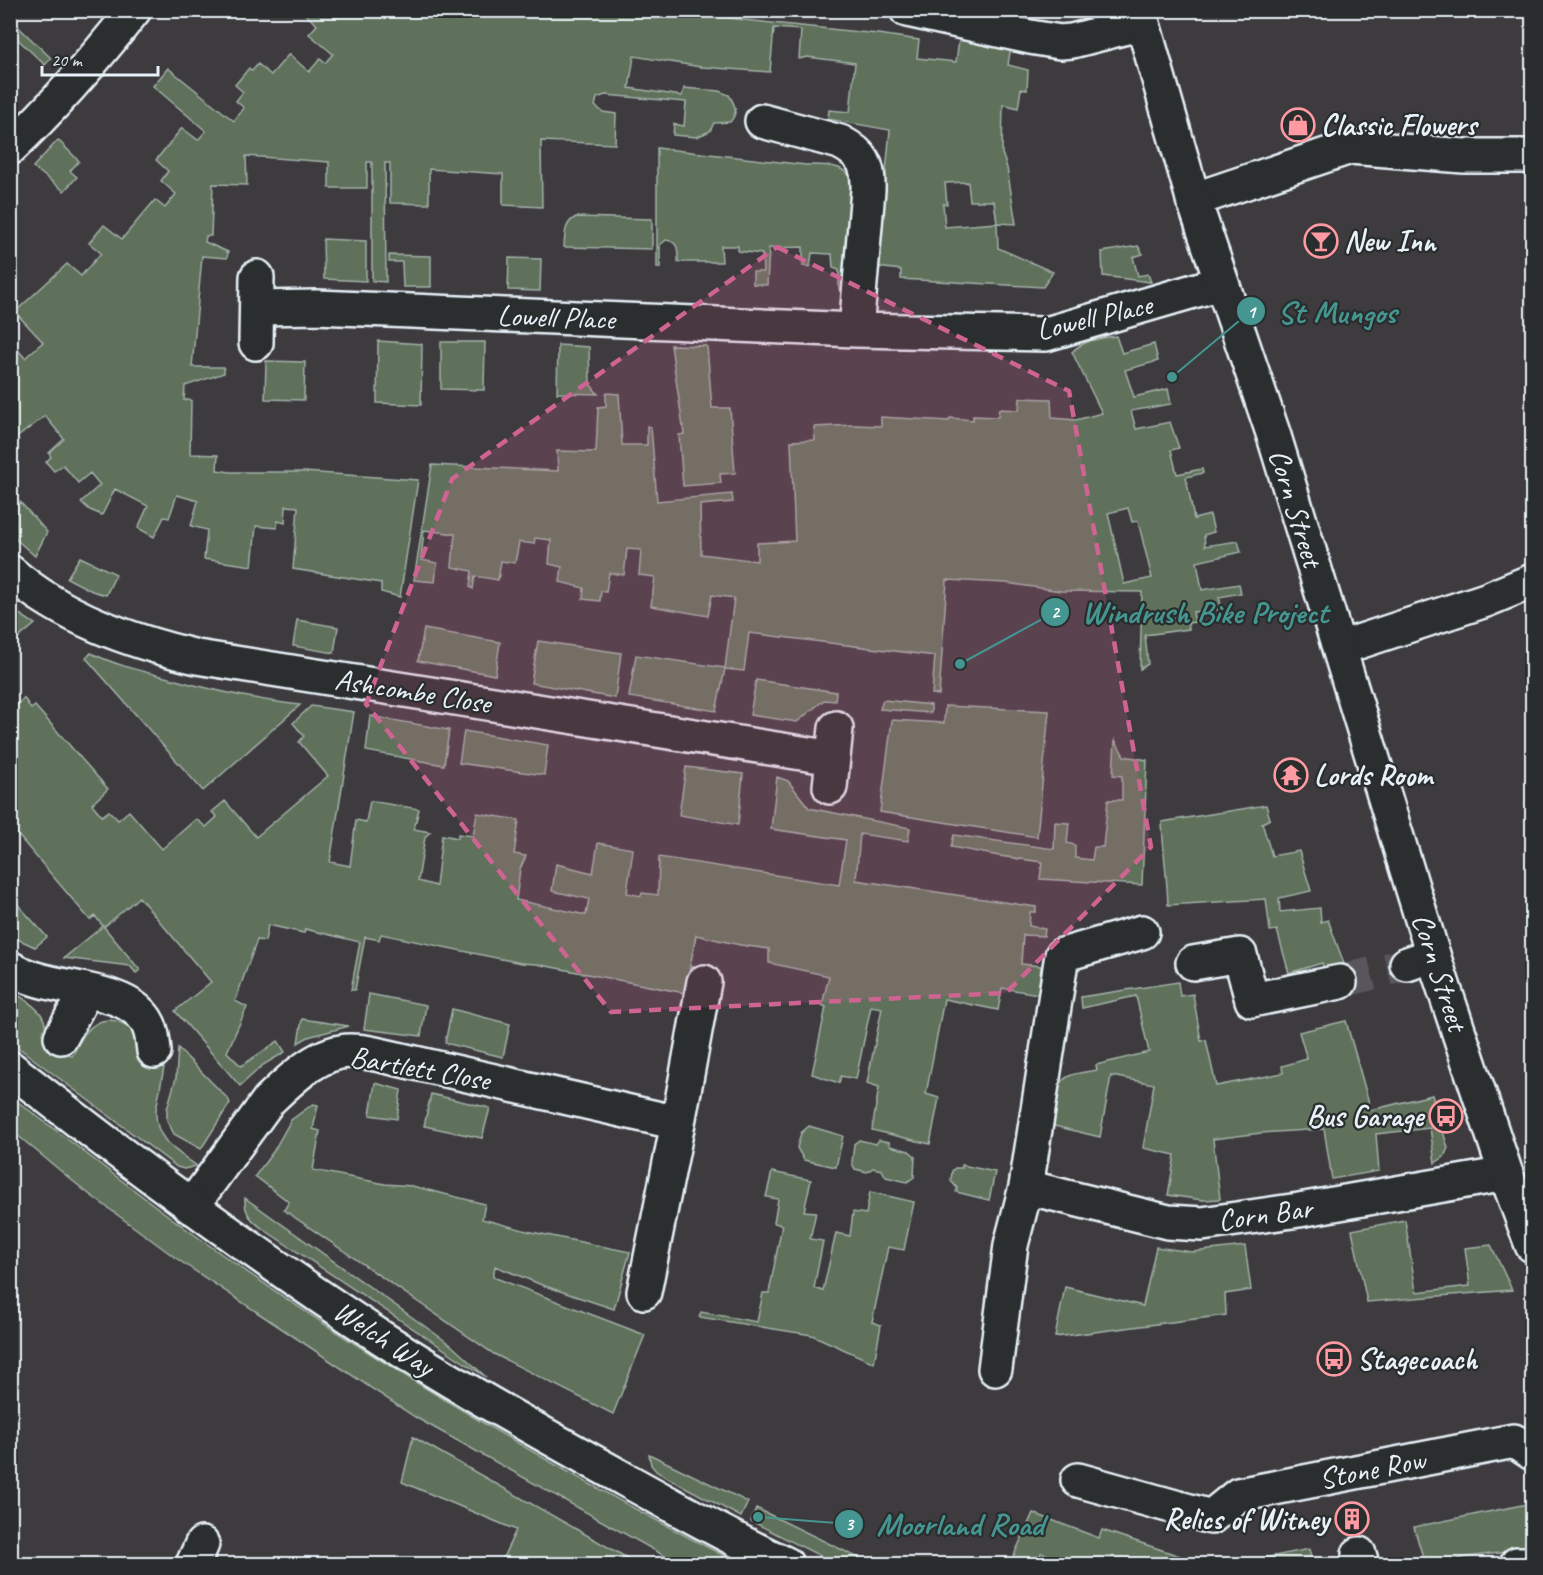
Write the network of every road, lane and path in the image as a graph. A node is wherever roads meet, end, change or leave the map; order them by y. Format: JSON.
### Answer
{"nodes":[{"id":1,"x":134,"y":10,"type":"edge"},
{"id":2,"x":907,"y":10,"type":"edge"},
{"id":3,"x":1141,"y":17,"type":"edge"},
{"id":4,"x":762,"y":121,"type":"dead end"},
{"id":5,"x":10,"y":148,"type":"edge"},
{"id":6,"x":1533,"y":156,"type":"edge"},
{"id":7,"x":1193,"y":200,"type":"junction"},
{"id":8,"x":1221,"y":283,"type":"junction"},
{"id":9,"x":856,"y":330,"type":"junction"},
{"id":10,"x":256,"y":343,"type":"dead end"},
{"id":11,"x":10,"y":572,"type":"edge"},
{"id":12,"x":1533,"y":581,"type":"edge"},
{"id":13,"x":1340,"y":648,"type":"junction"},
{"id":14,"x":833,"y":757,"type":"dead end"},
{"id":15,"x":1142,"y":932,"type":"dead end"},
{"id":16,"x":1193,"y":963,"type":"dead end"},
{"id":17,"x":10,"y":968,"type":"edge"},
{"id":18,"x":704,"y":982,"type":"dead end"},
{"id":19,"x":1340,"y":982,"type":"tunnel mouth"},
{"id":20,"x":86,"y":991,"type":"junction"},
{"id":21,"x":61,"y":1037,"type":"dead end"},
{"id":22,"x":154,"y":1051,"type":"dead end"},
{"id":23,"x":10,"y":1068,"type":"edge"},
{"id":24,"x":678,"y":1123,"type":"junction"},
{"id":25,"x":1506,"y":1174,"type":"junction"},
{"id":26,"x":1026,"y":1187,"type":"junction"},
{"id":27,"x":191,"y":1207,"type":"junction"},
{"id":28,"x":1533,"y":1245,"type":"edge"},
{"id":29,"x":644,"y":1292,"type":"dead end"},
{"id":30,"x":995,"y":1369,"type":"dead end"},
{"id":31,"x":1533,"y":1453,"type":"edge"},
{"id":32,"x":1078,"y":1480,"type":"dead end"},
{"id":33,"x":786,"y":1564,"type":"edge"},
{"id":34,"x":1517,"y":1564,"type":"edge"},
{"id":35,"x":1533,"y":1564,"type":"edge"}],
"edges":[{"from":1,"to":5,"type":"street"},
{"from":2,"to":3,"type":"street"},
{"from":3,"to":7,"type":"street","name":"Corn Street"},
{"from":4,"to":9,"type":"street"},
{"from":6,"to":7,"type":"street"},
{"from":7,"to":8,"type":"street","name":"Corn Street"},
{"from":8,"to":9,"type":"street","name":"Lowell Place"},
{"from":8,"to":13,"type":"street","name":"Corn Street"},
{"from":9,"to":10,"type":"street","name":"Lowell Place"},
{"from":11,"to":14,"type":"street","name":"Ashcombe Close"},
{"from":12,"to":13,"type":"street"},
{"from":13,"to":25,"type":"street","name":"Corn Street"},
{"from":15,"to":26,"type":"street"},
{"from":16,"to":19,"type":"street"},
{"from":17,"to":20,"type":"street"},
{"from":18,"to":24,"type":"street"},
{"from":20,"to":21,"type":"street"},
{"from":20,"to":22,"type":"street"},
{"from":23,"to":27,"type":"street","name":"Welch Way"},
{"from":24,"to":27,"type":"street","name":"Bartlett Close"},
{"from":24,"to":29,"type":"street"},
{"from":25,"to":26,"type":"street","name":"Corn Bar"},
{"from":25,"to":28,"type":"street","name":"Corn Street"},
{"from":26,"to":30,"type":"street"},
{"from":27,"to":33,"type":"street","name":"Welch Way"},
{"from":31,"to":32,"type":"street","name":"Stone Row"},
{"from":34,"to":35,"type":"street"}]}
